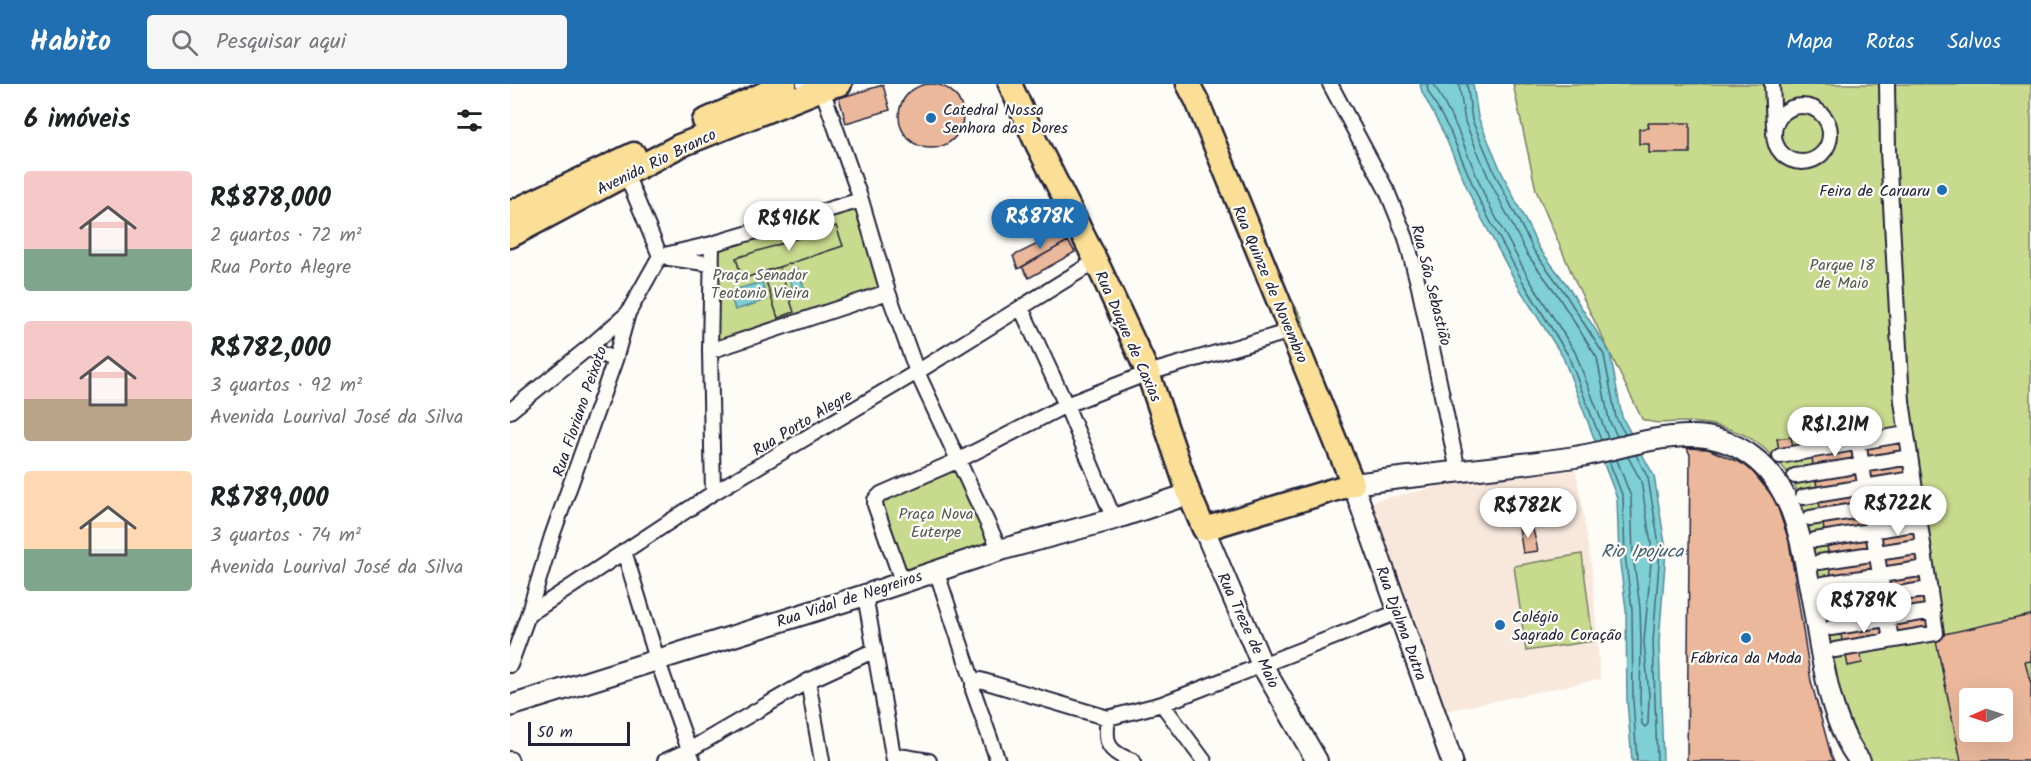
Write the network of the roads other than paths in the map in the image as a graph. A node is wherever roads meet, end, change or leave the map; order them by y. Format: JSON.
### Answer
{"nodes":[{"id":1,"x":785,"y":84,"type":"edge"},
{"id":2,"x":1010,"y":84,"type":"edge"},
{"id":3,"x":1188,"y":84,"type":"edge"},
{"id":4,"x":1330,"y":84,"type":"edge"},
{"id":5,"x":1772,"y":84,"type":"edge"},
{"id":6,"x":1887,"y":84,"type":"edge"},
{"id":7,"x":822,"y":86,"type":"edge"},
{"id":8,"x":1774,"y":131,"type":"junction"},
{"id":9,"x":626,"y":174,"type":"junction"},
{"id":10,"x":861,"y":200,"type":"junction"},
{"id":11,"x":510,"y":213,"type":"edge"},
{"id":12,"x":510,"y":236,"type":"edge"},
{"id":13,"x":712,"y":244,"type":"junction"},
{"id":14,"x":660,"y":256,"type":"junction"},
{"id":15,"x":1095,"y":261,"type":"junction"},
{"id":16,"x":712,"y":264,"type":"junction"},
{"id":17,"x":888,"y":292,"type":"junction"},
{"id":18,"x":1021,"y":308,"type":"junction"},
{"id":19,"x":628,"y":313,"type":"junction"},
{"id":20,"x":1291,"y":331,"type":"junction"},
{"id":21,"x":588,"y":348,"type":"junction"},
{"id":22,"x":710,"y":351,"type":"junction"},
{"id":23,"x":615,"y":360,"type":"junction"},
{"id":24,"x":917,"y":372,"type":"junction"},
{"id":25,"x":1148,"y":374,"type":"junction"},
{"id":26,"x":1066,"y":405,"type":"junction"},
{"id":27,"x":510,"y":411,"type":"edge"},
{"id":28,"x":1906,"y":434,"type":"junction"},
{"id":29,"x":1858,"y":442,"type":"junction"},
{"id":30,"x":1780,"y":456,"type":"dead end"},
{"id":31,"x":1910,"y":457,"type":"junction"},
{"id":32,"x":959,"y":460,"type":"junction"},
{"id":33,"x":1863,"y":465,"type":"junction"},
{"id":34,"x":1458,"y":471,"type":"junction"},
{"id":35,"x":1795,"y":476,"type":"dead end"},
{"id":36,"x":1913,"y":479,"type":"junction"},
{"id":37,"x":1353,"y":484,"type":"junction"},
{"id":38,"x":1866,"y":487,"type":"junction"},
{"id":39,"x":713,"y":493,"type":"junction"},
{"id":40,"x":1190,"y":494,"type":"junction"},
{"id":41,"x":1803,"y":497,"type":"dead end"},
{"id":42,"x":1916,"y":501,"type":"junction"},
{"id":43,"x":1870,"y":508,"type":"junction"},
{"id":44,"x":1810,"y":518,"type":"dead end"},
{"id":45,"x":1114,"y":519,"type":"junction"},
{"id":46,"x":1920,"y":523,"type":"junction"},
{"id":47,"x":1204,"y":528,"type":"junction"},
{"id":48,"x":1873,"y":531,"type":"junction"},
{"id":49,"x":1815,"y":540,"type":"dead end"},
{"id":50,"x":1923,"y":546,"type":"junction"},
{"id":51,"x":1000,"y":550,"type":"junction"},
{"id":52,"x":624,"y":551,"type":"junction"},
{"id":53,"x":1877,"y":553,"type":"junction"},
{"id":54,"x":1819,"y":562,"type":"dead end"},
{"id":55,"x":1926,"y":568,"type":"junction"},
{"id":56,"x":936,"y":570,"type":"junction"},
{"id":57,"x":1880,"y":574,"type":"junction"},
{"id":58,"x":902,"y":581,"type":"junction"},
{"id":59,"x":1823,"y":584,"type":"dead end"},
{"id":60,"x":1930,"y":589,"type":"junction"},
{"id":61,"x":865,"y":595,"type":"junction"},
{"id":62,"x":1884,"y":597,"type":"junction"},
{"id":63,"x":1827,"y":605,"type":"dead end"},
{"id":64,"x":1933,"y":611,"type":"junction"},
{"id":65,"x":1398,"y":612,"type":"junction"},
{"id":66,"x":528,"y":615,"type":"junction"},
{"id":67,"x":1887,"y":619,"type":"junction"},
{"id":68,"x":1831,"y":628,"type":"dead end"},
{"id":69,"x":1891,"y":640,"type":"junction"},
{"id":70,"x":875,"y":650,"type":"junction"},
{"id":71,"x":1835,"y":650,"type":"dead end"},
{"id":72,"x":657,"y":659,"type":"junction"},
{"id":73,"x":510,"y":665,"type":"edge"},
{"id":74,"x":1262,"y":665,"type":"junction"},
{"id":75,"x":808,"y":681,"type":"junction"},
{"id":76,"x":973,"y":682,"type":"junction"},
{"id":77,"x":1162,"y":704,"type":"junction"},
{"id":78,"x":510,"y":706,"type":"edge"},
{"id":79,"x":1108,"y":718,"type":"junction"},
{"id":80,"x":691,"y":755,"type":"edge"},
{"id":81,"x":893,"y":758,"type":"edge"},
{"id":82,"x":665,"y":761,"type":"edge"},
{"id":83,"x":822,"y":761,"type":"edge"},
{"id":84,"x":929,"y":761,"type":"edge"},
{"id":85,"x":998,"y":761,"type":"edge"},
{"id":86,"x":1133,"y":761,"type":"edge"},
{"id":87,"x":1204,"y":761,"type":"edge"},
{"id":88,"x":1317,"y":761,"type":"edge"},
{"id":89,"x":1452,"y":761,"type":"edge"},
{"id":90,"x":1860,"y":761,"type":"edge"}],
"edges":[{"from":1,"to":11,"type":"main road","name":"Avenida Rio Branco"},
{"from":2,"to":15,"type":"main road","name":"Rua Duque de Caxias"},
{"from":3,"to":20,"type":"main road","name":"Rua Quinze de Novembro"},
{"from":4,"to":34,"type":"street","name":"Rua São Sebastião"},
{"from":5,"to":8,"type":"street"},
{"from":6,"to":28,"type":"street"},
{"from":7,"to":9,"type":"main road","name":"Avenida Rio Branco"},
{"from":7,"to":10,"type":"street"},
{"from":8,"to":8,"type":"street"},
{"from":9,"to":12,"type":"main road","name":"Avenida Rio Branco"},
{"from":9,"to":14,"type":"street"},
{"from":10,"to":13,"type":"street"},
{"from":10,"to":17,"type":"street"},
{"from":13,"to":14,"type":"street"},
{"from":13,"to":16,"type":"street"},
{"from":14,"to":16,"type":"street"},
{"from":14,"to":19,"type":"street","name":"Rua Floriano Peixoto"},
{"from":15,"to":18,"type":"street","name":"Rua Porto Alegre"},
{"from":15,"to":25,"type":"main road","name":"Rua Duque de Caxias"},
{"from":16,"to":22,"type":"street"},
{"from":17,"to":22,"type":"street"},
{"from":17,"to":24,"type":"street"},
{"from":18,"to":24,"type":"street","name":"Rua Porto Alegre"},
{"from":18,"to":26,"type":"street"},
{"from":19,"to":21,"type":"street"},
{"from":19,"to":23,"type":"street","name":"Rua Floriano Peixoto"},
{"from":20,"to":25,"type":"street"},
{"from":20,"to":37,"type":"main road","name":"Rua Quinze de Novembro"},
{"from":21,"to":23,"type":"street"},
{"from":21,"to":27,"type":"street"},
{"from":22,"to":39,"type":"street"},
{"from":23,"to":66,"type":"street","name":"Rua Floriano Peixoto"},
{"from":24,"to":32,"type":"street"},
{"from":24,"to":39,"type":"street","name":"Rua Porto Alegre"},
{"from":25,"to":26,"type":"street"},
{"from":25,"to":40,"type":"main road","name":"Rua Duque de Caxias"},
{"from":26,"to":32,"type":"street"},
{"from":26,"to":45,"type":"street"},
{"from":28,"to":29,"type":"street"},
{"from":28,"to":31,"type":"street"},
{"from":29,"to":30,"type":"street"},
{"from":29,"to":33,"type":"street"},
{"from":31,"to":33,"type":"street"},
{"from":31,"to":36,"type":"street"},
{"from":32,"to":51,"type":"street"},
{"from":32,"to":58,"type":"street"},
{"from":33,"to":35,"type":"street"},
{"from":33,"to":38,"type":"street"},
{"from":34,"to":37,"type":"street"},
{"from":34,"to":90,"type":"street"},
{"from":36,"to":38,"type":"street"},
{"from":36,"to":42,"type":"street"},
{"from":37,"to":47,"type":"main road"},
{"from":37,"to":65,"type":"street","name":"Rua Djalma Dutra"},
{"from":38,"to":41,"type":"street"},
{"from":38,"to":43,"type":"street"},
{"from":39,"to":52,"type":"street","name":"Rua Porto Alegre"},
{"from":40,"to":45,"type":"street","name":"Rua Vidal de Negreiros"},
{"from":40,"to":47,"type":"main road","name":"Rua Duque de Caxias"},
{"from":42,"to":43,"type":"street"},
{"from":42,"to":46,"type":"street"},
{"from":43,"to":44,"type":"street"},
{"from":43,"to":48,"type":"street"},
{"from":45,"to":51,"type":"street","name":"Rua Vidal de Negreiros"},
{"from":46,"to":48,"type":"street"},
{"from":46,"to":50,"type":"street"},
{"from":47,"to":74,"type":"street","name":"Rua Treze de Maio"},
{"from":48,"to":49,"type":"street"},
{"from":48,"to":53,"type":"street"},
{"from":50,"to":53,"type":"street"},
{"from":50,"to":55,"type":"street"},
{"from":51,"to":56,"type":"street","name":"Rua Vidal de Negreiros"},
{"from":52,"to":66,"type":"street","name":"Rua Porto Alegre"},
{"from":52,"to":72,"type":"street"},
{"from":53,"to":54,"type":"street"},
{"from":53,"to":57,"type":"street"},
{"from":55,"to":57,"type":"street"},
{"from":55,"to":60,"type":"street"},
{"from":56,"to":58,"type":"street","name":"Rua Vidal de Negreiros"},
{"from":56,"to":76,"type":"street"},
{"from":57,"to":59,"type":"street"},
{"from":57,"to":62,"type":"street"},
{"from":58,"to":61,"type":"street","name":"Rua Vidal de Negreiros"},
{"from":60,"to":62,"type":"street"},
{"from":60,"to":64,"type":"street"},
{"from":61,"to":70,"type":"street"},
{"from":61,"to":72,"type":"street","name":"Rua Vidal de Negreiros"},
{"from":62,"to":63,"type":"street"},
{"from":62,"to":67,"type":"street"},
{"from":64,"to":67,"type":"street"},
{"from":64,"to":69,"type":"street"},
{"from":65,"to":74,"type":"street"},
{"from":65,"to":89,"type":"street","name":"Rua Djalma Dutra"},
{"from":66,"to":73,"type":"street","name":"Rua Floriano Peixoto"},
{"from":67,"to":68,"type":"street"},
{"from":67,"to":69,"type":"street"},
{"from":69,"to":71,"type":"street"},
{"from":70,"to":75,"type":"street"},
{"from":70,"to":81,"type":"street"},
{"from":72,"to":78,"type":"street","name":"Rua Vidal de Negreiros"},
{"from":72,"to":80,"type":"street"},
{"from":74,"to":77,"type":"street"},
{"from":74,"to":88,"type":"street","name":"Rua Treze de Maio"},
{"from":75,"to":80,"type":"street"},
{"from":75,"to":83,"type":"street"},
{"from":76,"to":79,"type":"street"},
{"from":76,"to":85,"type":"street"},
{"from":77,"to":79,"type":"street"},
{"from":77,"to":87,"type":"street"},
{"from":79,"to":86,"type":"street"},
{"from":80,"to":82,"type":"street"},
{"from":81,"to":84,"type":"street"}]}
